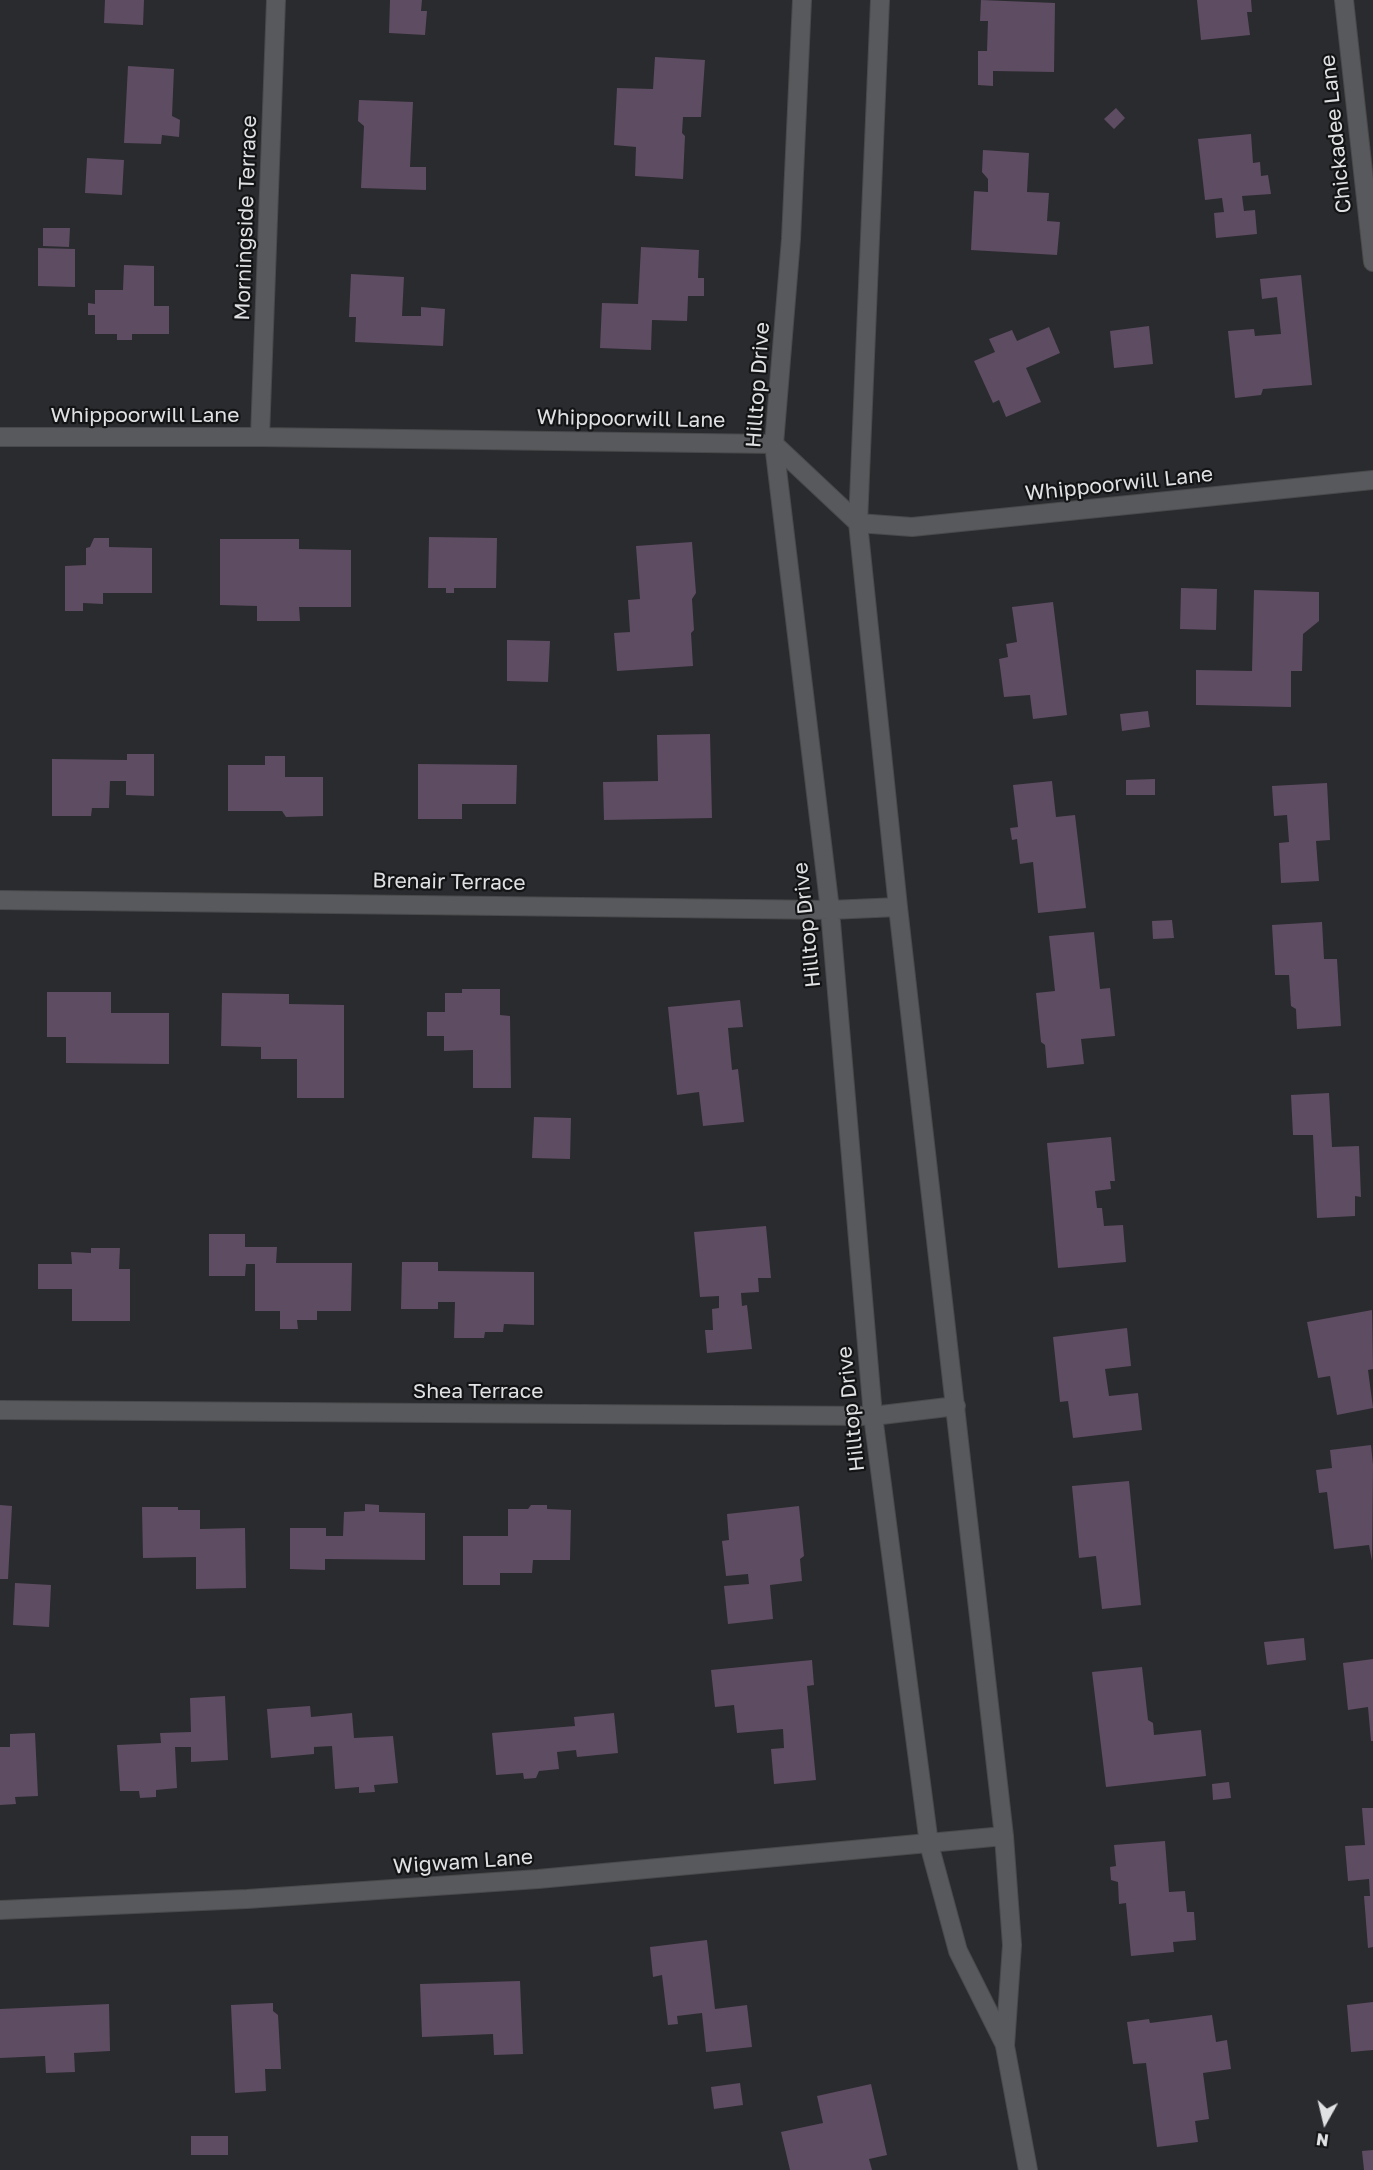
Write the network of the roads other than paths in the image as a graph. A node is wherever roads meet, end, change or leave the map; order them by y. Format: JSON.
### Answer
{"nodes":[{"id":1,"x":276,"y":0,"type":"edge"},
{"id":2,"x":802,"y":0,"type":"edge"},
{"id":3,"x":880,"y":0,"type":"edge"},
{"id":4,"x":1344,"y":0,"type":"edge"},
{"id":5,"x":1373,"y":262,"type":"edge"},
{"id":6,"x":0,"y":437,"type":"edge"},
{"id":7,"x":260,"y":437,"type":"junction"},
{"id":8,"x":774,"y":444,"type":"junction"},
{"id":9,"x":1373,"y":480,"type":"edge"},
{"id":10,"x":858,"y":523,"type":"junction"},
{"id":11,"x":0,"y":900,"type":"edge"},
{"id":12,"x":898,"y":907,"type":"junction"},
{"id":13,"x":830,"y":909,"type":"junction"},
{"id":14,"x":956,"y":1406,"type":"junction"},
{"id":15,"x":0,"y":1410,"type":"edge"},
{"id":16,"x":873,"y":1416,"type":"junction"},
{"id":17,"x":1004,"y":1836,"type":"junction"},
{"id":18,"x":929,"y":1844,"type":"junction"},
{"id":19,"x":0,"y":1910,"type":"edge"},
{"id":20,"x":1005,"y":2046,"type":"junction"},
{"id":21,"x":1028,"y":2170,"type":"edge"}],
"edges":[{"from":1,"to":7,"type":"street","name":"Morningside Terrace"},
{"from":2,"to":8,"type":"street","name":"Hilltop Drive"},
{"from":3,"to":10,"type":"street"},
{"from":4,"to":5,"type":"street","name":"Chickadee Lane"},
{"from":6,"to":7,"type":"street","name":"Whippoorwill Lane"},
{"from":7,"to":8,"type":"street","name":"Whippoorwill Lane"},
{"from":8,"to":10,"type":"street"},
{"from":8,"to":13,"type":"street","name":"Hilltop Drive"},
{"from":9,"to":10,"type":"street","name":"Whippoorwill Lane"},
{"from":10,"to":12,"type":"street"},
{"from":11,"to":13,"type":"street","name":"Brenair Terrace"},
{"from":12,"to":13,"type":"street","name":"Brenair Terrace"},
{"from":12,"to":14,"type":"street"},
{"from":13,"to":16,"type":"street","name":"Hilltop Drive"},
{"from":14,"to":16,"type":"street","name":"Shea Terrace"},
{"from":14,"to":17,"type":"street"},
{"from":15,"to":16,"type":"street","name":"Shea Terrace"},
{"from":16,"to":18,"type":"street","name":"Hilltop Drive"},
{"from":17,"to":18,"type":"street","name":"Wigwam Lane"},
{"from":17,"to":20,"type":"street"},
{"from":18,"to":19,"type":"street","name":"Wigwam Lane"},
{"from":18,"to":20,"type":"street"},
{"from":20,"to":21,"type":"street"}]}
